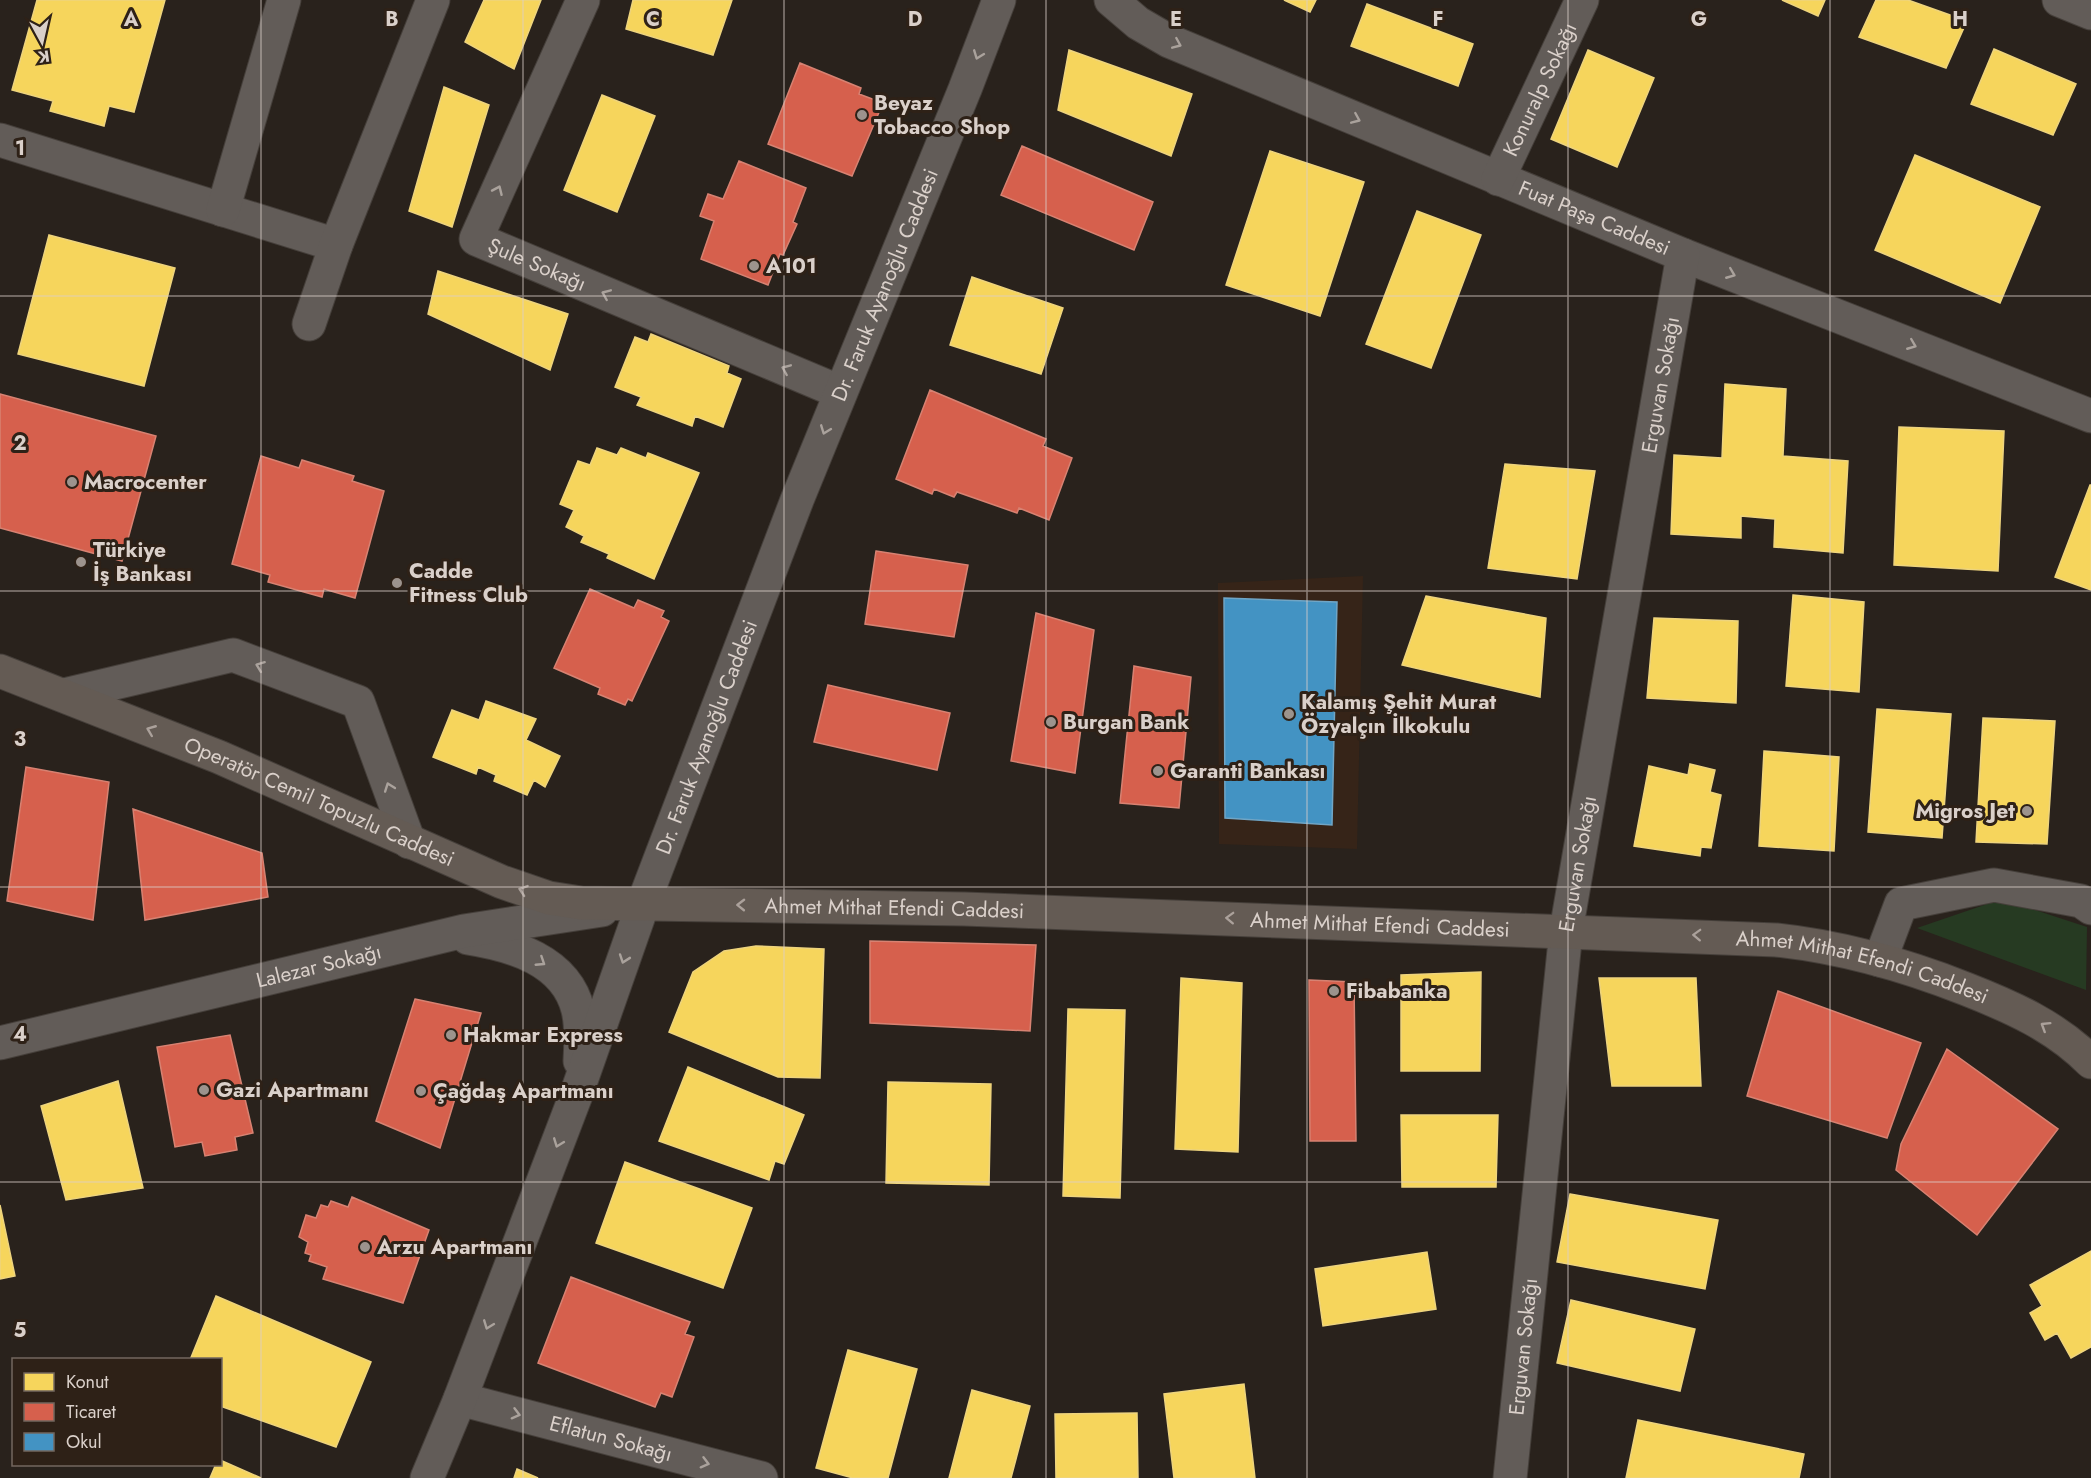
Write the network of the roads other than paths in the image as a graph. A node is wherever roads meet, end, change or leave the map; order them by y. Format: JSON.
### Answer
{"nodes":[{"id":1,"x":284,"y":0,"type":"edge"},
{"id":2,"x":433,"y":0,"type":"edge"},
{"id":3,"x":583,"y":0,"type":"edge"},
{"id":4,"x":999,"y":0,"type":"edge"},
{"id":5,"x":1111,"y":0,"type":"edge"},
{"id":6,"x":1582,"y":0,"type":"edge"},
{"id":7,"x":2059,"y":0,"type":"edge"},
{"id":8,"x":2091,"y":13,"type":"edge"},
{"id":9,"x":0,"y":140,"type":"edge"},
{"id":10,"x":1498,"y":179,"type":"junction"},
{"id":11,"x":224,"y":210,"type":"junction"},
{"id":12,"x":336,"y":245,"type":"junction"},
{"id":13,"x":1683,"y":255,"type":"junction"},
{"id":14,"x":309,"y":324,"type":"dead end"},
{"id":15,"x":840,"y":392,"type":"junction"},
{"id":16,"x":2091,"y":416,"type":"edge"},
{"id":17,"x":0,"y":671,"type":"edge"},
{"id":18,"x":64,"y":695,"type":"junction"},
{"id":19,"x":409,"y":842,"type":"junction"},
{"id":20,"x":643,"y":904,"type":"junction"},
{"id":21,"x":2091,"y":908,"type":"edge"},
{"id":22,"x":1566,"y":930,"type":"junction"},
{"id":23,"x":445,"y":936,"type":"junction"},
{"id":24,"x":1880,"y":960,"type":"junction"},
{"id":25,"x":0,"y":1043,"type":"edge"},
{"id":26,"x":2091,"y":1062,"type":"edge"},
{"id":27,"x":576,"y":1095,"type":"junction"},
{"id":28,"x":460,"y":1399,"type":"junction"},
{"id":29,"x":427,"y":1478,"type":"edge"},
{"id":30,"x":761,"y":1478,"type":"edge"},
{"id":31,"x":1510,"y":1478,"type":"edge"}],
"edges":[{"from":1,"to":11,"type":"street"},
{"from":2,"to":12,"type":"street"},
{"from":15,"to":3,"type":"street","name":"Şule Sokağı","one_way":true},
{"from":4,"to":15,"type":"street","name":"Dr. Faruk Ayanoğlu Caddesi","one_way":true},
{"from":5,"to":10,"type":"street","name":"Fuat Paşa Caddesi","one_way":true},
{"from":6,"to":10,"type":"street","name":"Konuralp Sokağı"},
{"from":7,"to":8,"type":"street"},
{"from":9,"to":11,"type":"street"},
{"from":10,"to":13,"type":"street","name":"Fuat Paşa Caddesi"},
{"from":11,"to":12,"type":"street"},
{"from":12,"to":14,"type":"street"},
{"from":13,"to":16,"type":"street","name":"Fuat Paşa Caddesi","one_way":true},
{"from":13,"to":22,"type":"street","name":"Erguvan Sokağı"},
{"from":15,"to":20,"type":"street","name":"Dr. Faruk Ayanoğlu Caddesi","one_way":true},
{"from":17,"to":18,"type":"main road","name":"Operatör Cemil Topuzlu Caddesi"},
{"from":19,"to":18,"type":"main road","name":"Operatör Cemil Topuzlu Caddesi","one_way":true},
{"from":19,"to":18,"type":"street","one_way":true},
{"from":20,"to":19,"type":"main road","name":"Operatör Cemil Topuzlu Caddesi","one_way":true},
{"from":22,"to":20,"type":"main road","name":"Ahmet Mithat Efendi Caddesi","one_way":true},
{"from":20,"to":23,"type":"street","name":"Lalezar Sokağı"},
{"from":20,"to":27,"type":"street","name":"Dr. Faruk Ayanoğlu Caddesi","one_way":true},
{"from":21,"to":24,"type":"street"},
{"from":24,"to":22,"type":"main road","name":"Ahmet Mithat Efendi Caddesi","one_way":true},
{"from":22,"to":31,"type":"street","name":"Erguvan Sokağı"},
{"from":23,"to":25,"type":"street","name":"Lalezar Sokağı"},
{"from":23,"to":27,"type":"street","one_way":true},
{"from":26,"to":24,"type":"main road","name":"Ahmet Mithat Efendi Caddesi","one_way":true},
{"from":27,"to":28,"type":"street","name":"Dr. Faruk Ayanoğlu Caddesi","one_way":true},
{"from":28,"to":29,"type":"street","name":"Dr. Faruk Ayanoğlu Caddesi"},
{"from":28,"to":30,"type":"street","name":"Eflatun Sokağı","one_way":true}]}
